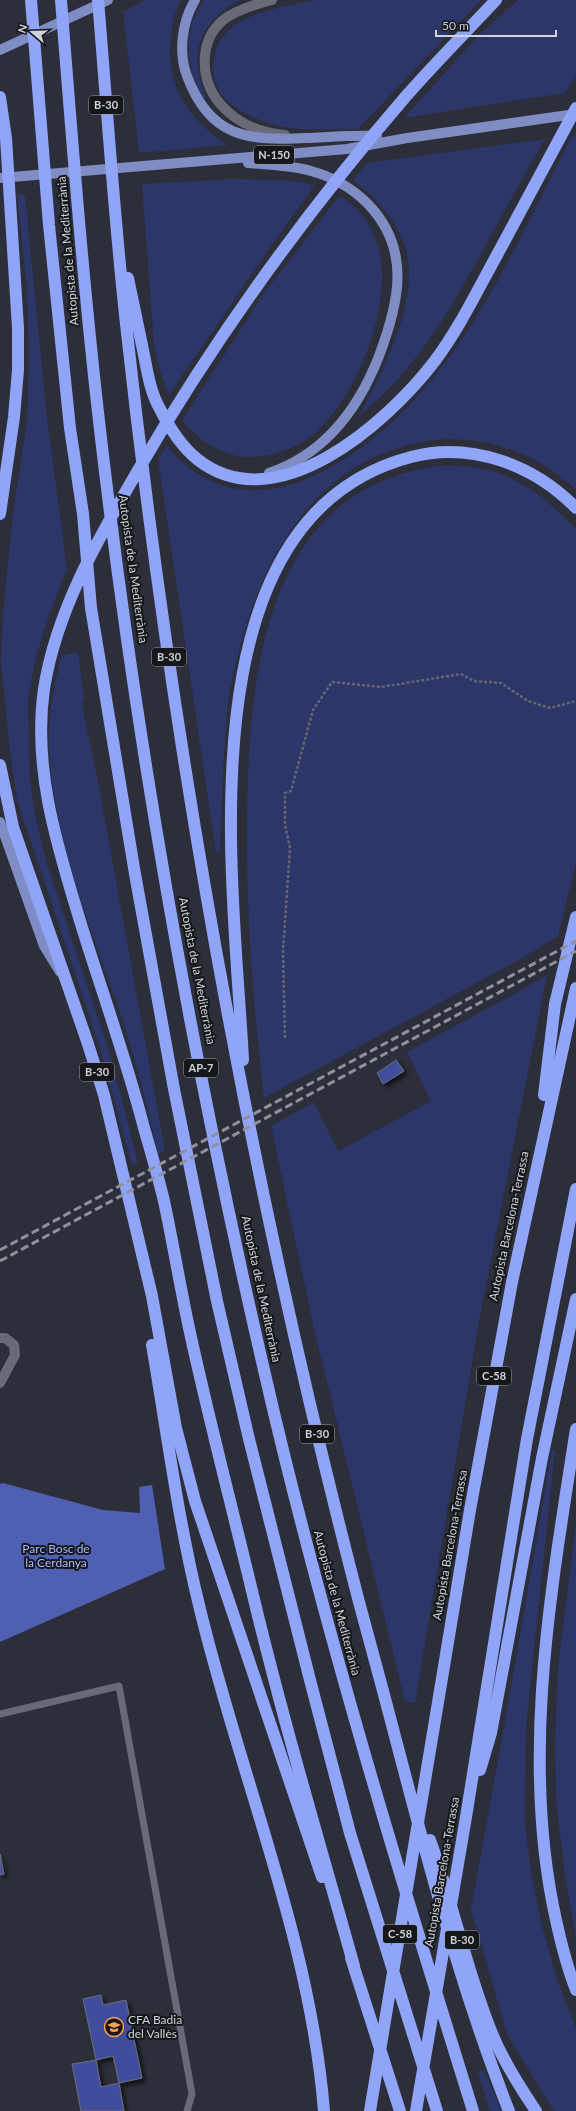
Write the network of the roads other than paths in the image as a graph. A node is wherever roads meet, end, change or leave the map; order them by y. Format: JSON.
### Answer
{"nodes":[{"id":1,"x":31,"y":0,"type":"edge"},
{"id":2,"x":61,"y":0,"type":"edge"},
{"id":3,"x":98,"y":0,"type":"edge"},
{"id":4,"x":108,"y":0,"type":"edge"},
{"id":5,"x":195,"y":0,"type":"edge"},
{"id":6,"x":272,"y":0,"type":"edge"},
{"id":7,"x":499,"y":0,"type":"edge"},
{"id":8,"x":492,"y":4,"type":"edge"},
{"id":9,"x":0,"y":50,"type":"edge"},
{"id":10,"x":0,"y":97,"type":"edge"},
{"id":11,"x":576,"y":108,"type":"edge"},
{"id":12,"x":576,"y":114,"type":"edge"},
{"id":13,"x":322,"y":137,"type":"junction"},
{"id":14,"x":407,"y":138,"type":"junction"},
{"id":15,"x":222,"y":160,"type":"junction"},
{"id":16,"x":0,"y":178,"type":"edge"},
{"id":17,"x":114,"y":210,"type":"junction"},
{"id":18,"x":241,"y":477,"type":"junction"},
{"id":19,"x":576,"y":508,"type":"edge"},
{"id":20,"x":0,"y":514,"type":"edge"},
{"id":21,"x":0,"y":765,"type":"edge"},
{"id":22,"x":0,"y":822,"type":"edge"},
{"id":23,"x":575,"y":922,"type":"edge"},
{"id":24,"x":67,"y":983,"type":"junction"},
{"id":25,"x":576,"y":988,"type":"edge"},
{"id":26,"x":245,"y":1101,"type":"junction"},
{"id":27,"x":536,"y":1166,"type":"junction"},
{"id":28,"x":576,"y":1189,"type":"edge"},
{"id":29,"x":135,"y":1230,"type":"junction"},
{"id":30,"x":576,"y":1299,"type":"edge"},
{"id":31,"x":0,"y":1338,"type":"edge"},
{"id":32,"x":0,"y":1383,"type":"edge"},
{"id":33,"x":576,"y":1430,"type":"edge"},
{"id":34,"x":0,"y":1714,"type":"edge"},
{"id":35,"x":402,"y":1763,"type":"junction"},
{"id":36,"x":466,"y":1817,"type":"junction"},
{"id":37,"x":354,"y":1966,"type":"junction"},
{"id":38,"x":576,"y":1990,"type":"edge"},
{"id":39,"x":371,"y":2106,"type":"edge"},
{"id":40,"x":187,"y":2111,"type":"edge"},
{"id":41,"x":324,"y":2111,"type":"edge"},
{"id":42,"x":400,"y":2111,"type":"edge"},
{"id":43,"x":416,"y":2111,"type":"edge"},
{"id":44,"x":437,"y":2111,"type":"edge"},
{"id":45,"x":473,"y":2111,"type":"edge"},
{"id":46,"x":509,"y":2111,"type":"edge"},
{"id":47,"x":536,"y":2111,"type":"edge"}],
"edges":[{"from":1,"to":44,"type":"highway","name":"Autopista de la Mediterrània","number":"AP-7"},
{"from":2,"to":45,"type":"highway","name":"Autopista de la Mediterrània","number":"AP-7"},
{"from":3,"to":17,"type":"highway","number":"B-30"},
{"from":4,"to":9,"type":"main road"},
{"from":5,"to":13,"type":"main road"},
{"from":6,"to":13,"type":"street"},
{"from":7,"to":8,"type":"highway"},
{"from":8,"to":37,"type":"highway"},
{"from":10,"to":20,"type":"highway"},
{"from":11,"to":18,"type":"highway"},
{"from":12,"to":14,"type":"main road","number":"N-150"},
{"from":13,"to":14,"type":"main road"},
{"from":14,"to":15,"type":"main road","number":"N-150"},
{"from":15,"to":16,"type":"main road","number":"N-150"},
{"from":15,"to":18,"type":"main road"},
{"from":17,"to":18,"type":"highway"},
{"from":17,"to":26,"type":"highway","number":"B-30"},
{"from":19,"to":26,"type":"highway"},
{"from":21,"to":24,"type":"highway","number":"B-30"},
{"from":22,"to":24,"type":"main road"},
{"from":23,"to":27,"type":"highway"},
{"from":24,"to":29,"type":"highway","number":"B-30"},
{"from":25,"to":27,"type":"highway","name":"Autopista Barcelona-Terrassa","number":"C-58"},
{"from":26,"to":35,"type":"highway","number":"B-30"},
{"from":27,"to":39,"type":"highway","name":"Autopista Barcelona-Terrassa","number":"C-58"},
{"from":28,"to":36,"type":"highway","name":"Autopista Barcelona-Terrassa"},
{"from":29,"to":37,"type":"highway","number":"B-30"},
{"from":29,"to":41,"type":"highway"},
{"from":30,"to":36,"type":"highway"},
{"from":31,"to":32,"type":"street"},
{"from":33,"to":38,"type":"highway"},
{"from":34,"to":40,"type":"lane"},
{"from":35,"to":46,"type":"highway"},
{"from":35,"to":47,"type":"highway","number":"B-30"},
{"from":36,"to":43,"type":"highway","name":"Autopista Barcelona-Terrassa"},
{"from":37,"to":42,"type":"highway","number":"B-30"}]}
